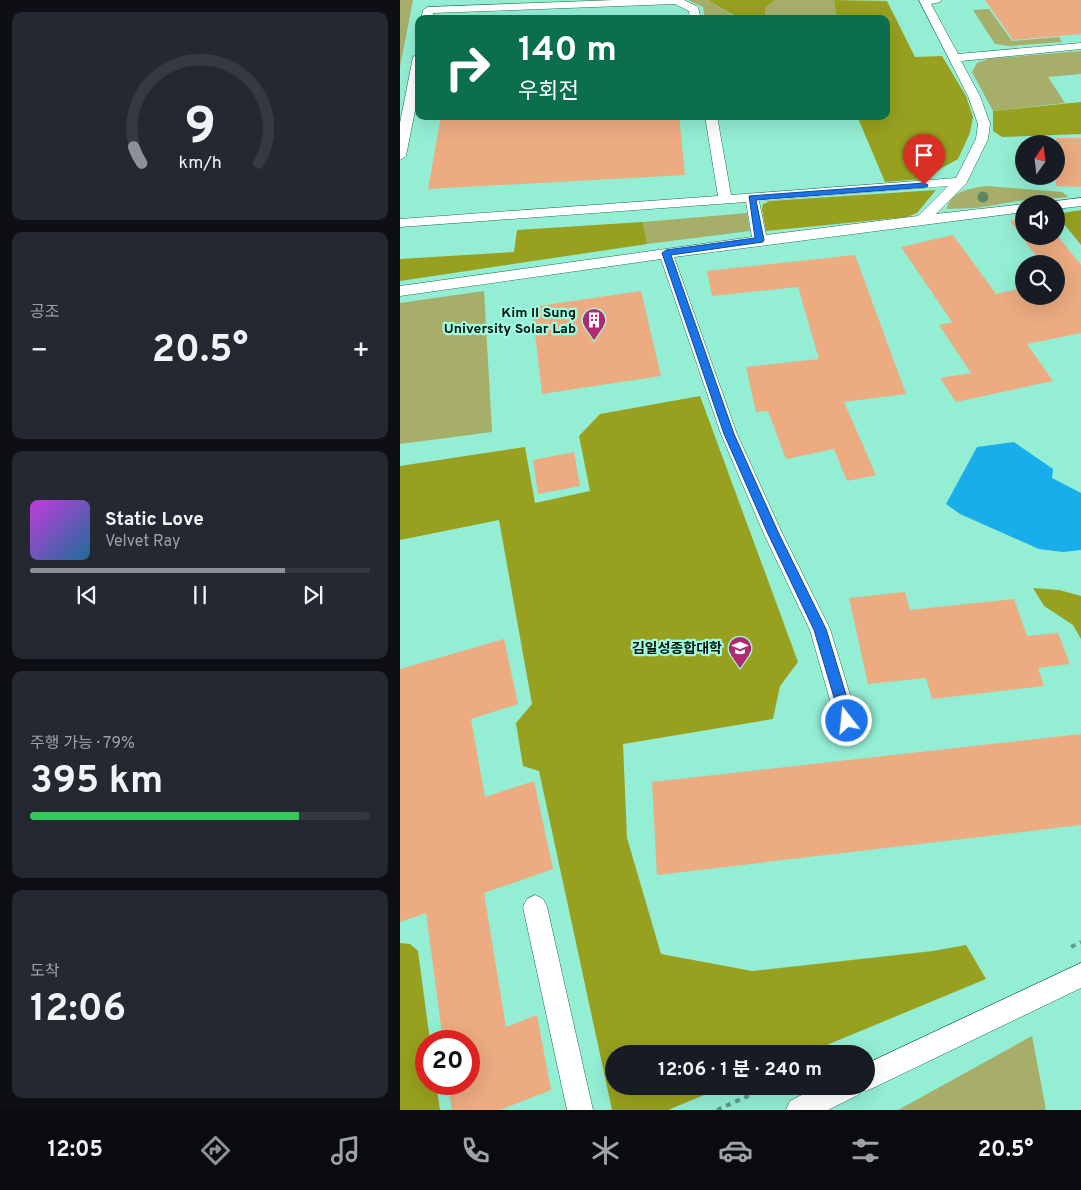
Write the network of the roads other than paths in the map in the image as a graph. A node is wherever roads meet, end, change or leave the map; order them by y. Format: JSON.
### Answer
{"nodes":[{"id":1,"x":936,"y":0,"type":"edge"},
{"id":2,"x":539,"y":3,"type":"edge"},
{"id":3,"x":427,"y":15,"type":"edge"},
{"id":4,"x":695,"y":15,"type":"edge"},
{"id":5,"x":1081,"y":46,"type":"edge"},
{"id":6,"x":954,"y":58,"type":"junction"},
{"id":7,"x":415,"y":78,"type":"edge"},
{"id":8,"x":712,"y":120,"type":"edge"},
{"id":9,"x":400,"y":156,"type":"edge"},
{"id":10,"x":961,"y":181,"type":"junction"},
{"id":11,"x":752,"y":198,"type":"junction"},
{"id":12,"x":724,"y":200,"type":"junction"},
{"id":13,"x":1081,"y":202,"type":"edge"},
{"id":14,"x":1065,"y":204,"type":"edge"},
{"id":15,"x":1015,"y":209,"type":"edge"},
{"id":16,"x":922,"y":220,"type":"junction"},
{"id":17,"x":400,"y":223,"type":"edge"},
{"id":18,"x":760,"y":240,"type":"junction"},
{"id":19,"x":666,"y":253,"type":"junction"},
{"id":20,"x":400,"y":291,"type":"edge"},
{"id":21,"x":847,"y":721,"type":"dead end"},
{"id":22,"x":535,"y":907,"type":"dead end"},
{"id":23,"x":1081,"y":975,"type":"edge"},
{"id":24,"x":875,"y":1074,"type":"edge"},
{"id":25,"x":830,"y":1095,"type":"edge"},
{"id":26,"x":580,"y":1110,"type":"edge"},
{"id":27,"x":799,"y":1110,"type":"edge"}],
"edges":[{"from":1,"to":6,"type":"lane"},
{"from":2,"to":3,"type":"lane"},
{"from":2,"to":4,"type":"lane"},
{"from":5,"to":6,"type":"lane"},
{"from":6,"to":10,"type":"lane"},
{"from":7,"to":9,"type":"lane"},
{"from":8,"to":12,"type":"lane"},
{"from":10,"to":11,"type":"lane"},
{"from":10,"to":16,"type":"lane"},
{"from":11,"to":12,"type":"lane"},
{"from":11,"to":18,"type":"lane"},
{"from":12,"to":17,"type":"lane"},
{"from":13,"to":14,"type":"lane"},
{"from":15,"to":16,"type":"lane"},
{"from":16,"to":18,"type":"lane"},
{"from":18,"to":19,"type":"lane"},
{"from":19,"to":20,"type":"lane"},
{"from":19,"to":21,"type":"lane"},
{"from":22,"to":26,"type":"lane"},
{"from":23,"to":24,"type":"lane"},
{"from":25,"to":27,"type":"lane"}]}
